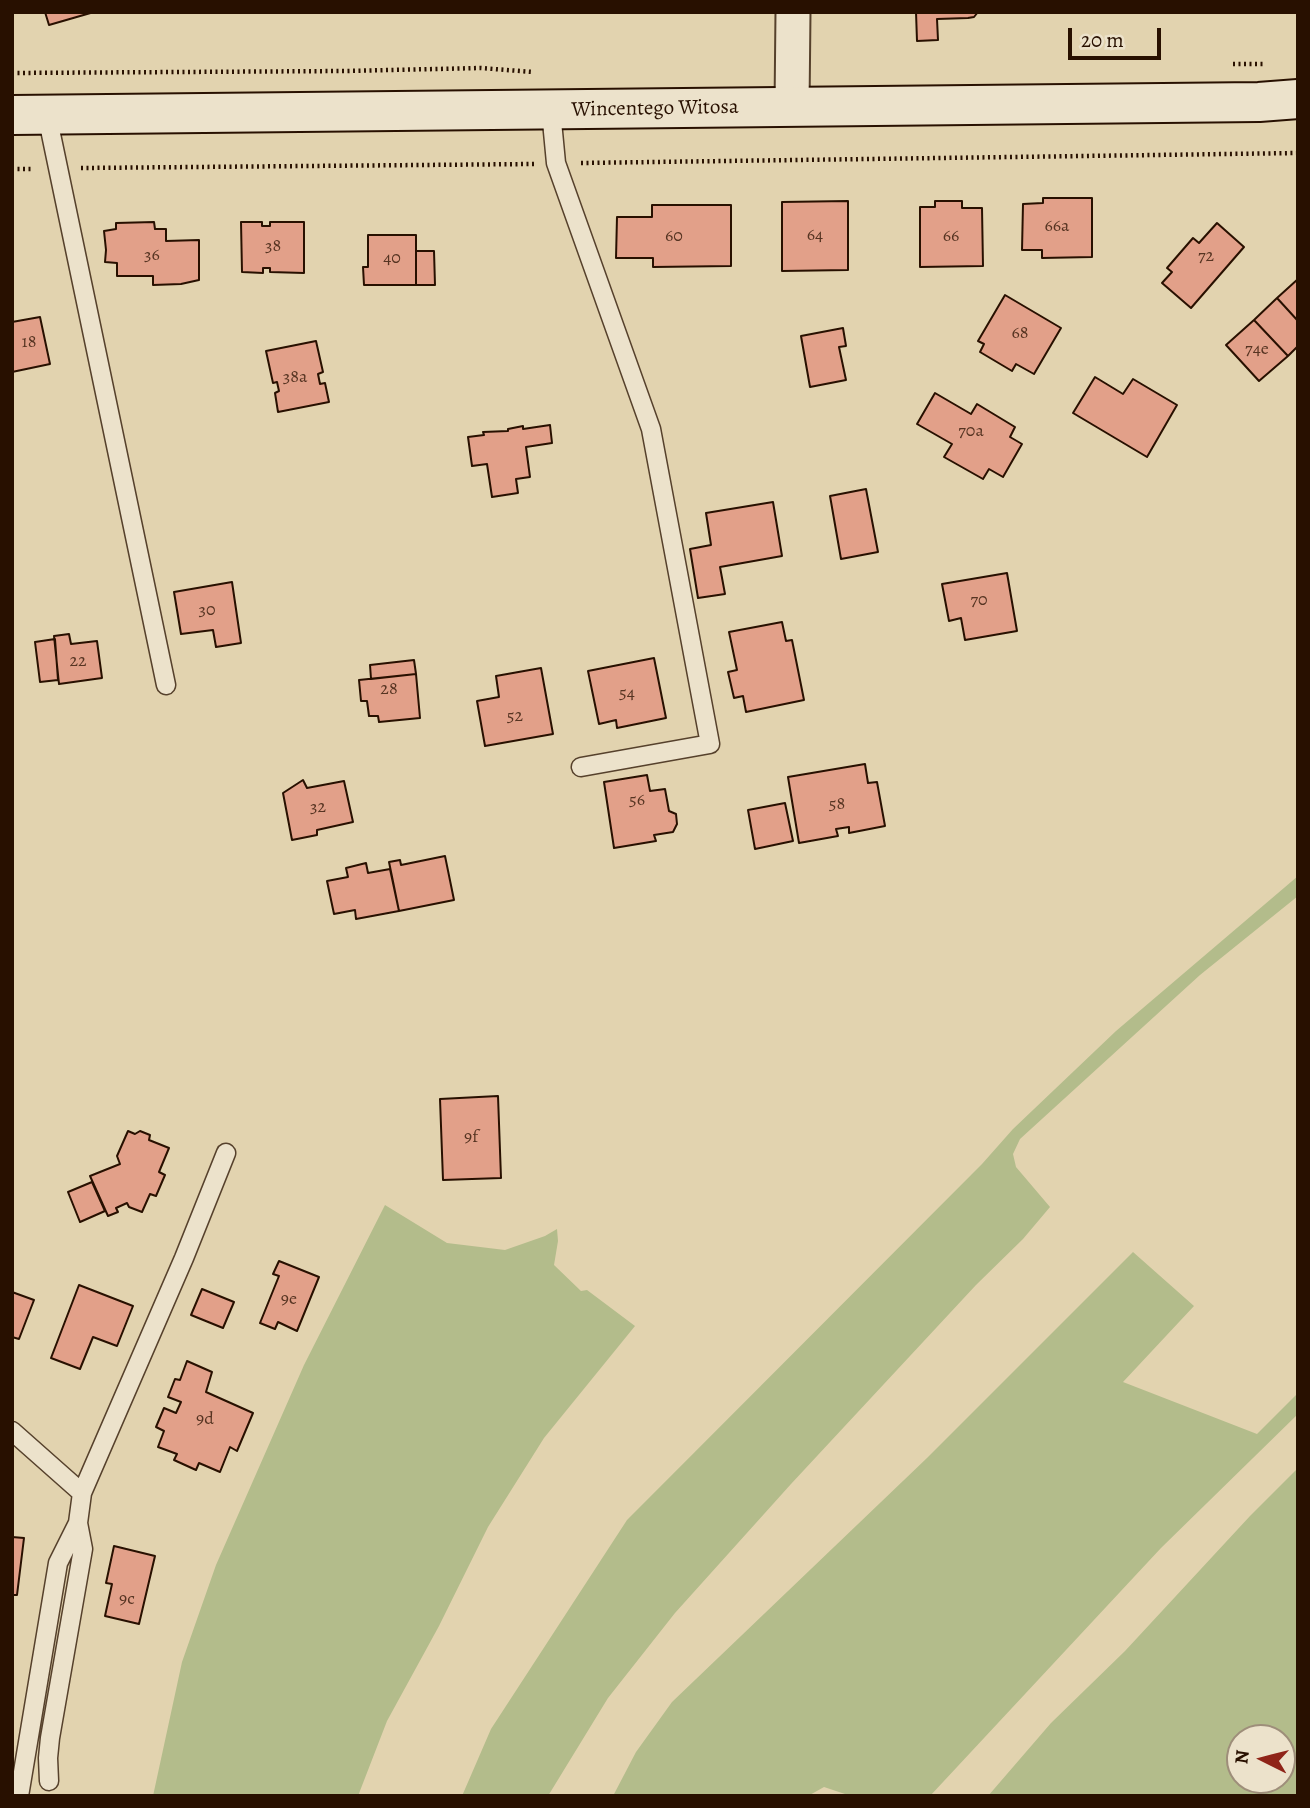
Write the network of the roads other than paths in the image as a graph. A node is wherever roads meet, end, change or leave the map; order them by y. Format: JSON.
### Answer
{"nodes":[{"id":1,"x":793,"y":12,"type":"edge"},
{"id":2,"x":1298,"y":99,"type":"edge"},
{"id":3,"x":792,"y":107,"type":"junction"},
{"id":4,"x":551,"y":111,"type":"junction"},
{"id":5,"x":29,"y":115,"type":"edge"},
{"id":6,"x":166,"y":685,"type":"dead end"},
{"id":7,"x":581,"y":767,"type":"dead end"},
{"id":8,"x":226,"y":1153,"type":"dead end"},
{"id":9,"x":12,"y":1432,"type":"edge"},
{"id":10,"x":82,"y":1493,"type":"junction"},
{"id":11,"x":78,"y":1524,"type":"junction"},
{"id":12,"x":49,"y":1781,"type":"dead end"},
{"id":13,"x":19,"y":1796,"type":"edge"}],
"edges":[{"from":1,"to":3,"type":"street"},
{"from":2,"to":3,"type":"street","name":"Wincentego Witosa"},
{"from":3,"to":4,"type":"street","name":"Wincentego Witosa"},
{"from":4,"to":5,"type":"street","name":"Wincentego Witosa"},
{"from":4,"to":7,"type":"lane"},
{"from":5,"to":6,"type":"lane"},
{"from":8,"to":10,"type":"lane"},
{"from":9,"to":10,"type":"lane"},
{"from":10,"to":11,"type":"lane"},
{"from":11,"to":12,"type":"lane"},
{"from":11,"to":13,"type":"lane"}]}
